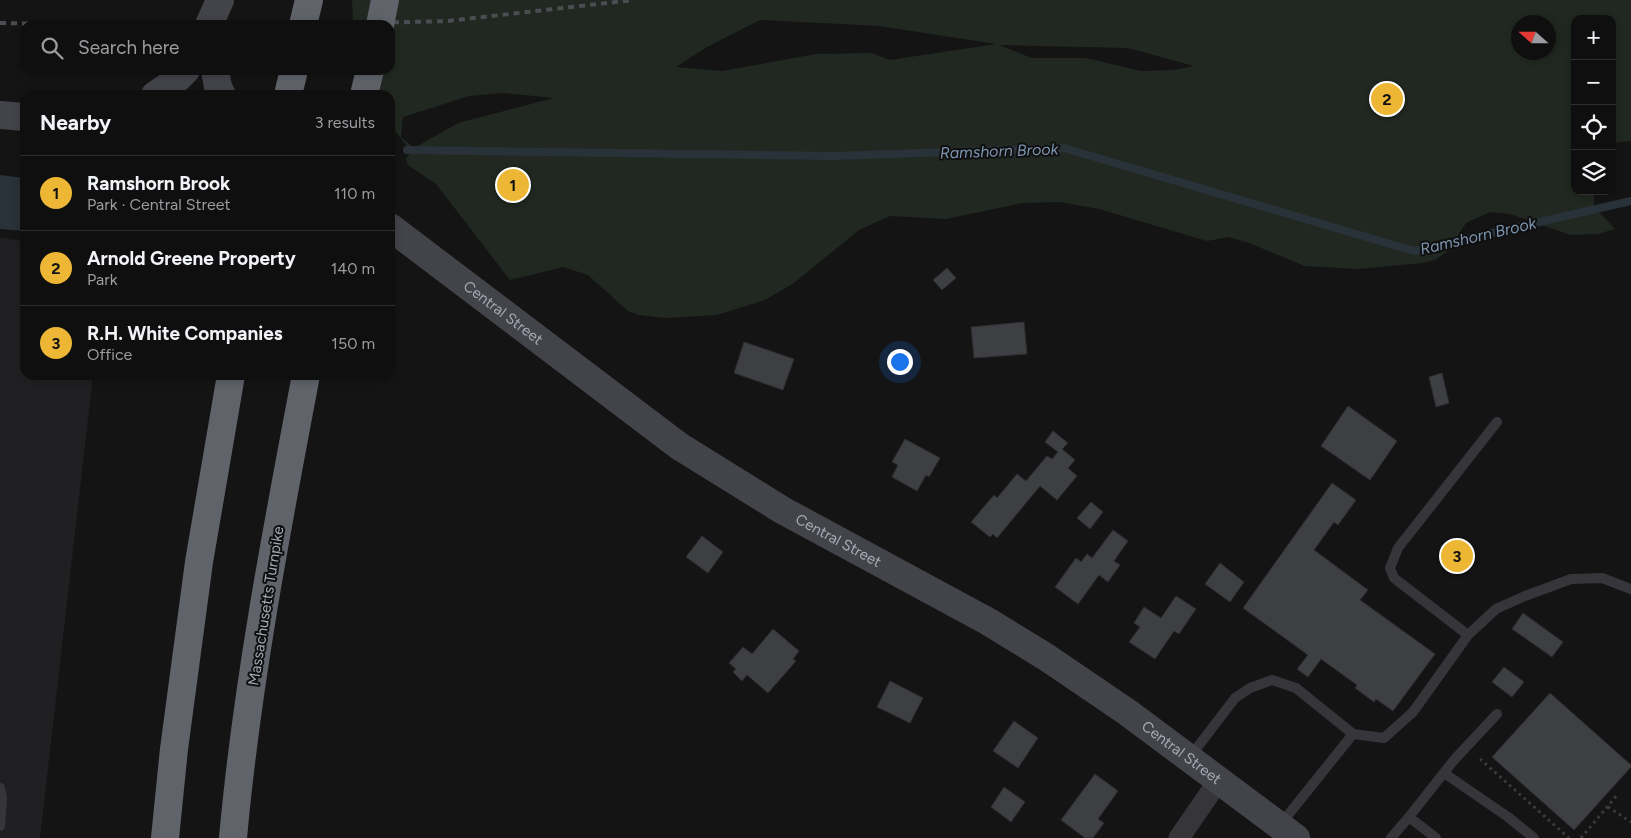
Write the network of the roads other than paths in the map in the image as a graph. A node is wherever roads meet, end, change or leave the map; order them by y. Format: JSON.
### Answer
{"nodes":[{"id":1,"x":197,"y":0,"type":"edge"},
{"id":2,"x":220,"y":0,"type":"edge"},
{"id":3,"x":309,"y":0,"type":"edge"},
{"id":4,"x":385,"y":0,"type":"edge"},
{"id":5,"x":206,"y":20,"type":"edge"},
{"id":6,"x":210,"y":20,"type":"edge"},
{"id":7,"x":304,"y":20,"type":"edge"},
{"id":8,"x":381,"y":20,"type":"edge"},
{"id":9,"x":181,"y":75,"type":"edge"},
{"id":10,"x":217,"y":75,"type":"edge"},
{"id":11,"x":293,"y":75,"type":"edge"},
{"id":12,"x":369,"y":75,"type":"edge"},
{"id":13,"x":163,"y":90,"type":"edge"},
{"id":14,"x":220,"y":90,"type":"edge"},
{"id":15,"x":289,"y":90,"type":"edge"},
{"id":16,"x":365,"y":90,"type":"edge"},
{"id":17,"x":0,"y":115,"type":"edge"},
{"id":18,"x":20,"y":117,"type":"edge"},
{"id":19,"x":395,"y":231,"type":"edge"},
{"id":20,"x":230,"y":380,"type":"edge"},
{"id":21,"x":305,"y":380,"type":"edge"},
{"id":22,"x":1496,"y":422,"type":"dead end"},
{"id":23,"x":1631,"y":589,"type":"edge"},
{"id":24,"x":1468,"y":635,"type":"junction"},
{"id":25,"x":1497,"y":714,"type":"dead end"},
{"id":26,"x":1353,"y":734,"type":"junction"},
{"id":27,"x":1190,"y":757,"type":"junction"},
{"id":28,"x":1444,"y":773,"type":"junction"},
{"id":29,"x":1220,"y":780,"type":"junction"},
{"id":30,"x":0,"y":788,"type":"edge"},
{"id":31,"x":1409,"y":818,"type":"junction"},
{"id":32,"x":0,"y":826,"type":"edge"},
{"id":33,"x":1288,"y":832,"type":"edge"},
{"id":34,"x":165,"y":838,"type":"edge"},
{"id":35,"x":234,"y":838,"type":"edge"},
{"id":36,"x":1179,"y":838,"type":"edge"},
{"id":37,"x":1391,"y":838,"type":"edge"},
{"id":38,"x":1436,"y":838,"type":"edge"},
{"id":39,"x":1534,"y":838,"type":"edge"}],
"edges":[{"from":1,"to":5,"type":"street"},
{"from":2,"to":6,"type":"street"},
{"from":3,"to":7,"type":"highway","bridge":true},
{"from":4,"to":8,"type":"highway","bridge":true},
{"from":9,"to":13,"type":"street"},
{"from":10,"to":14,"type":"street"},
{"from":11,"to":15,"type":"highway"},
{"from":12,"to":16,"type":"highway"},
{"from":17,"to":18,"type":"street"},
{"from":19,"to":27,"type":"street","name":"Central Street"},
{"from":20,"to":34,"type":"highway"},
{"from":21,"to":35,"type":"highway","name":"Massachusetts Turnpike"},
{"from":22,"to":24,"type":"lane"},
{"from":23,"to":24,"type":"lane"},
{"from":24,"to":26,"type":"lane"},
{"from":25,"to":28,"type":"lane"},
{"from":26,"to":27,"type":"lane"},
{"from":26,"to":33,"type":"lane"},
{"from":27,"to":29,"type":"street","name":"Central Street"},
{"from":28,"to":31,"type":"lane"},
{"from":28,"to":39,"type":"lane"},
{"from":29,"to":33,"type":"street","name":"Central Street"},
{"from":29,"to":36,"type":"street"},
{"from":30,"to":32,"type":"lane"},
{"from":31,"to":37,"type":"lane"},
{"from":31,"to":38,"type":"lane"}]}
